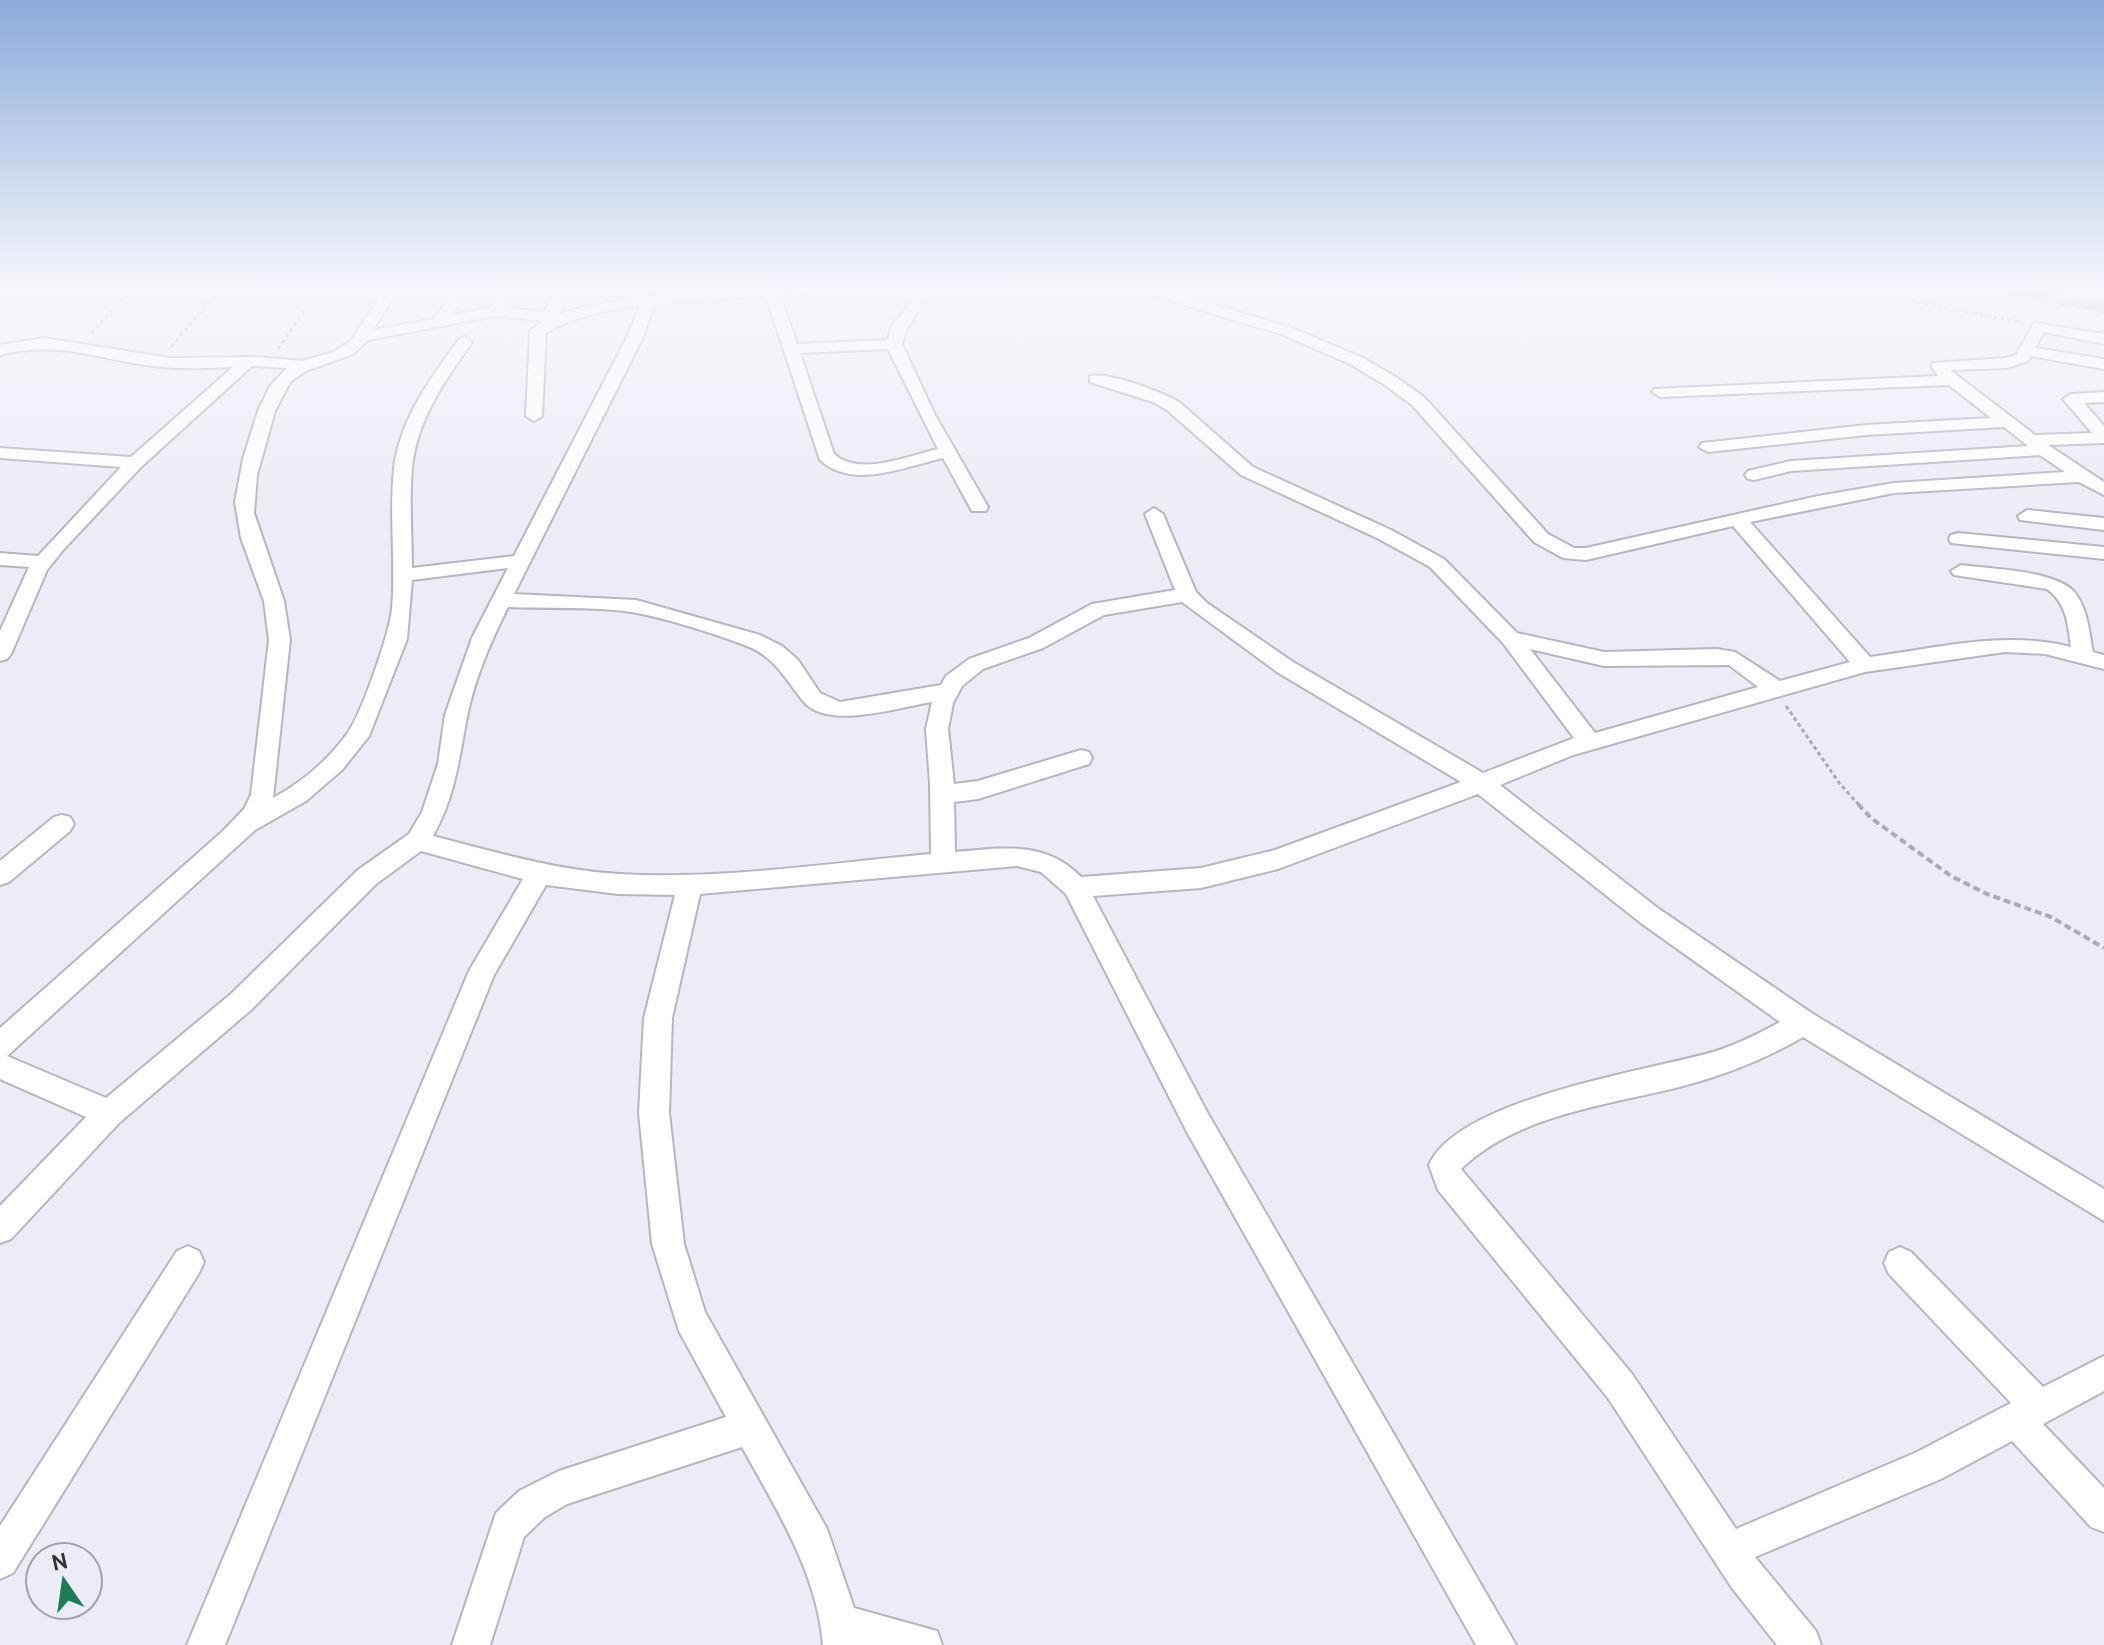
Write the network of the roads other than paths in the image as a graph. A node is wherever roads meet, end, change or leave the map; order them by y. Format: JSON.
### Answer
{"nodes":[{"id":1,"x":245,"y":365,"type":"edge"},
{"id":2,"x":299,"y":365,"type":"edge"},
{"id":3,"x":310,"y":365,"type":"edge"},
{"id":4,"x":448,"y":365,"type":"edge"},
{"id":5,"x":536,"y":365,"type":"edge"},
{"id":6,"x":621,"y":365,"type":"edge"},
{"id":7,"x":797,"y":365,"type":"edge"},
{"id":8,"x":904,"y":365,"type":"edge"},
{"id":9,"x":1362,"y":365,"type":"edge"},
{"id":10,"x":1967,"y":365,"type":"edge"},
{"id":11,"x":306,"y":366,"type":"junction"},
{"id":12,"x":1096,"y":379,"type":"dead end"},
{"id":13,"x":1952,"y":380,"type":"junction"},
{"id":14,"x":1660,"y":392,"type":"dead end"},
{"id":15,"x":2104,"y":397,"type":"edge"},
{"id":16,"x":534,"y":416,"type":"dead end"},
{"id":17,"x":2006,"y":422,"type":"junction"},
{"id":18,"x":2104,"y":437,"type":"edge"},
{"id":19,"x":2038,"y":445,"type":"junction"},
{"id":20,"x":1708,"y":447,"type":"dead end"},
{"id":21,"x":948,"y":452,"type":"junction"},
{"id":22,"x":0,"y":453,"type":"edge"},
{"id":23,"x":135,"y":463,"type":"junction"},
{"id":24,"x":1754,"y":475,"type":"dead end"},
{"id":25,"x":2084,"y":476,"type":"junction"},
{"id":26,"x":2104,"y":490,"type":"edge"},
{"id":27,"x":979,"y":507,"type":"dead end"},
{"id":28,"x":1154,"y":514,"type":"dead end"},
{"id":29,"x":2027,"y":516,"type":"dead end"},
{"id":30,"x":1738,"y":520,"type":"junction"},
{"id":31,"x":2104,"y":524,"type":"edge"},
{"id":32,"x":1958,"y":539,"type":"dead end"},
{"id":33,"x":2104,"y":553,"type":"edge"},
{"id":34,"x":0,"y":559,"type":"edge"},
{"id":35,"x":519,"y":561,"type":"junction"},
{"id":36,"x":44,"y":562,"type":"junction"},
{"id":37,"x":1961,"y":571,"type":"dead end"},
{"id":38,"x":403,"y":575,"type":"junction"},
{"id":39,"x":1187,"y":595,"type":"junction"},
{"id":40,"x":500,"y":600,"type":"junction"},
{"id":41,"x":1510,"y":638,"type":"junction"},
{"id":42,"x":0,"y":654,"type":"edge"},
{"id":43,"x":2094,"y":659,"type":"edge"},
{"id":44,"x":1865,"y":665,"type":"junction"},
{"id":45,"x":1775,"y":689,"type":"junction"},
{"id":46,"x":949,"y":691,"type":"junction"},
{"id":47,"x":1590,"y":743,"type":"junction"},
{"id":48,"x":1081,"y":758,"type":"dead end"},
{"id":49,"x":1479,"y":782,"type":"junction"},
{"id":50,"x":943,"y":794,"type":"junction"},
{"id":51,"x":62,"y":824,"type":"dead end"},
{"id":52,"x":245,"y":825,"type":"junction"},
{"id":53,"x":418,"y":841,"type":"junction"},
{"id":54,"x":943,"y":862,"type":"junction"},
{"id":55,"x":539,"y":874,"type":"junction"},
{"id":56,"x":0,"y":875,"type":"edge"},
{"id":57,"x":690,"y":885,"type":"junction"},
{"id":58,"x":1075,"y":887,"type":"junction"},
{"id":59,"x":1803,"y":1023,"type":"junction"},
{"id":60,"x":0,"y":1046,"type":"edge"},
{"id":61,"x":0,"y":1066,"type":"edge"},
{"id":62,"x":109,"y":1113,"type":"junction"},
{"id":63,"x":2104,"y":1206,"type":"edge"},
{"id":64,"x":0,"y":1228,"type":"edge"},
{"id":65,"x":188,"y":1262,"type":"dead end"},
{"id":66,"x":1900,"y":1263,"type":"dead end"},
{"id":67,"x":2104,"y":1373,"type":"edge"},
{"id":68,"x":2028,"y":1414,"type":"junction"},
{"id":69,"x":749,"y":1427,"type":"junction"},
{"id":70,"x":2104,"y":1514,"type":"edge"},
{"id":71,"x":1729,"y":1550,"type":"junction"},
{"id":72,"x":0,"y":1560,"type":"edge"},
{"id":73,"x":841,"y":1634,"type":"edge"},
{"id":74,"x":206,"y":1645,"type":"edge"},
{"id":75,"x":471,"y":1645,"type":"edge"},
{"id":76,"x":923,"y":1645,"type":"edge"},
{"id":77,"x":1497,"y":1645,"type":"edge"},
{"id":78,"x":1802,"y":1645,"type":"edge"}],
"edges":[{"from":1,"to":23,"type":"street"},
{"from":2,"to":11,"type":"street"},
{"from":3,"to":11,"type":"street"},
{"from":4,"to":38,"type":"street"},
{"from":5,"to":16,"type":"street"},
{"from":6,"to":35,"type":"street"},
{"from":7,"to":21,"type":"street"},
{"from":8,"to":21,"type":"street"},
{"from":9,"to":30,"type":"street"},
{"from":10,"to":13,"type":"street"},
{"from":11,"to":52,"type":"street"},
{"from":12,"to":41,"type":"street"},
{"from":13,"to":14,"type":"street"},
{"from":13,"to":17,"type":"street"},
{"from":15,"to":18,"type":"street"},
{"from":17,"to":19,"type":"street"},
{"from":17,"to":20,"type":"street"},
{"from":18,"to":19,"type":"street"},
{"from":19,"to":24,"type":"street"},
{"from":19,"to":25,"type":"street"},
{"from":21,"to":27,"type":"street"},
{"from":22,"to":23,"type":"street"},
{"from":23,"to":36,"type":"street"},
{"from":25,"to":26,"type":"street"},
{"from":25,"to":30,"type":"street"},
{"from":28,"to":39,"type":"street"},
{"from":29,"to":31,"type":"street"},
{"from":30,"to":44,"type":"street"},
{"from":32,"to":33,"type":"street"},
{"from":34,"to":36,"type":"street"},
{"from":35,"to":38,"type":"street"},
{"from":35,"to":40,"type":"street"},
{"from":36,"to":42,"type":"street"},
{"from":37,"to":43,"type":"street"},
{"from":38,"to":52,"type":"street"},
{"from":39,"to":46,"type":"street"},
{"from":39,"to":49,"type":"street"},
{"from":40,"to":46,"type":"street"},
{"from":40,"to":53,"type":"street"},
{"from":41,"to":45,"type":"street"},
{"from":41,"to":47,"type":"street"},
{"from":43,"to":44,"type":"street"},
{"from":44,"to":45,"type":"street"},
{"from":45,"to":47,"type":"street"},
{"from":46,"to":50,"type":"street"},
{"from":47,"to":49,"type":"street"},
{"from":48,"to":50,"type":"street"},
{"from":49,"to":58,"type":"street"},
{"from":49,"to":59,"type":"street"},
{"from":50,"to":54,"type":"street"},
{"from":51,"to":56,"type":"street"},
{"from":52,"to":60,"type":"street"},
{"from":53,"to":55,"type":"street"},
{"from":53,"to":62,"type":"street"},
{"from":54,"to":57,"type":"street"},
{"from":54,"to":58,"type":"street"},
{"from":55,"to":57,"type":"street"},
{"from":55,"to":74,"type":"street"},
{"from":57,"to":69,"type":"street"},
{"from":58,"to":77,"type":"street"},
{"from":59,"to":63,"type":"street"},
{"from":59,"to":71,"type":"street"},
{"from":61,"to":62,"type":"street"},
{"from":62,"to":64,"type":"street"},
{"from":65,"to":72,"type":"street"},
{"from":66,"to":68,"type":"street"},
{"from":67,"to":68,"type":"street"},
{"from":68,"to":70,"type":"street"},
{"from":68,"to":71,"type":"street"},
{"from":69,"to":73,"type":"street"},
{"from":69,"to":75,"type":"street"},
{"from":71,"to":78,"type":"street"},
{"from":73,"to":76,"type":"street"}]}
